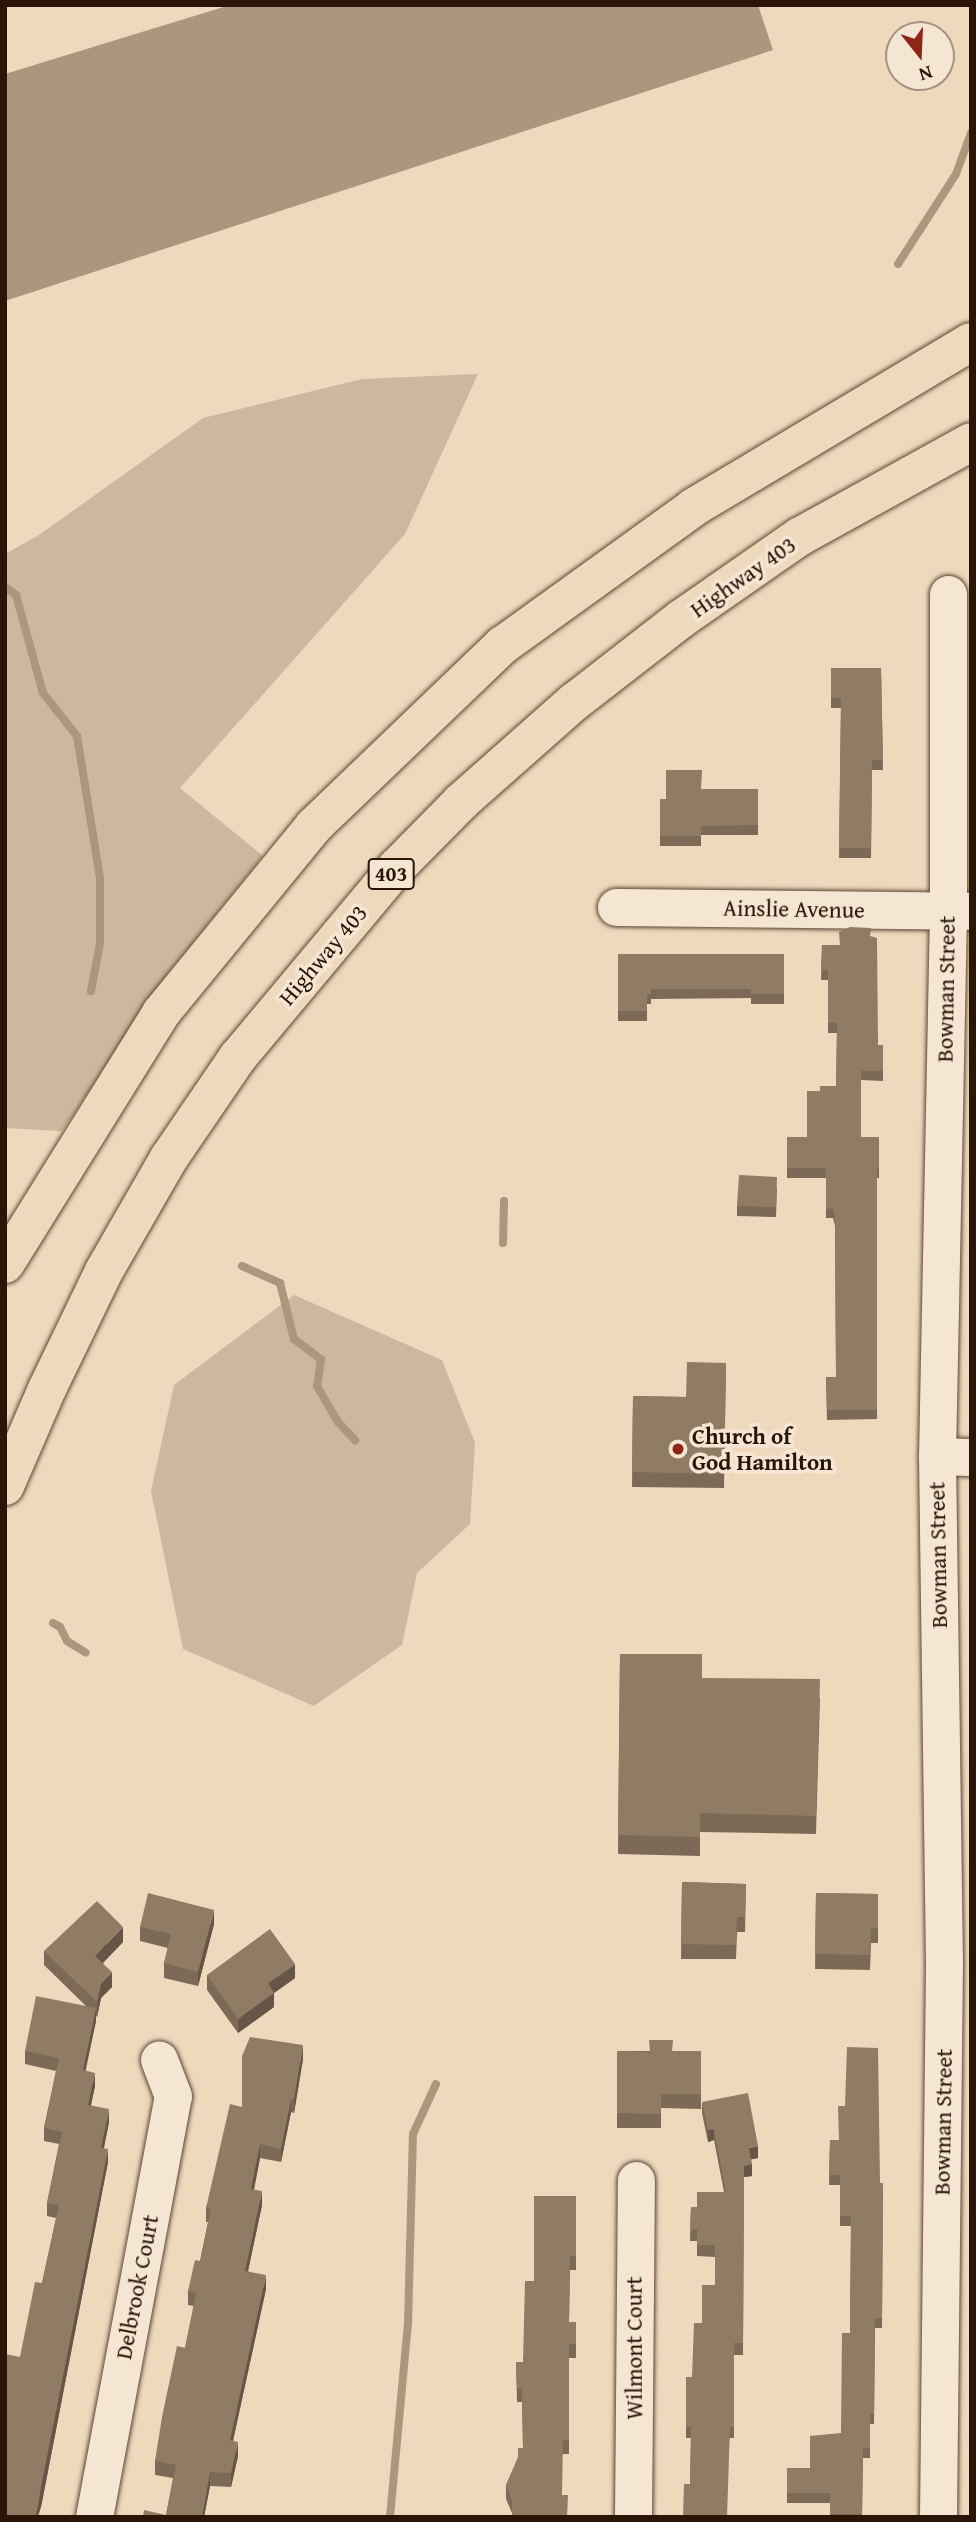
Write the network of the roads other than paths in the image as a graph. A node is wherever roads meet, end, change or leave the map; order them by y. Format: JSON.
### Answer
{"nodes":[{"id":1,"x":971,"y":342,"type":"edge"},
{"id":2,"x":971,"y":442,"type":"edge"},
{"id":3,"x":948,"y":594,"type":"dead end"},
{"id":4,"x":616,"y":907,"type":"dead end"},
{"id":5,"x":959,"y":911,"type":"edge"},
{"id":6,"x":5,"y":1264,"type":"edge"},
{"id":7,"x":954,"y":1456,"type":"edge"},
{"id":8,"x":5,"y":1486,"type":"edge"},
{"id":9,"x":958,"y":1964,"type":"edge"},
{"id":10,"x":159,"y":2060,"type":"dead end"},
{"id":11,"x":636,"y":2180,"type":"dead end"},
{"id":12,"x":94,"y":2517,"type":"edge"},
{"id":13,"x":633,"y":2517,"type":"edge"},
{"id":14,"x":938,"y":2517,"type":"edge"}],
"edges":[{"from":1,"to":6,"type":"highway"},
{"from":2,"to":8,"type":"highway","name":"Highway 403","number":"403"},
{"from":3,"to":5,"type":"street","name":"Bowman Street"},
{"from":4,"to":5,"type":"street","name":"Ainslie Avenue"},
{"from":5,"to":7,"type":"street","name":"Bowman Street"},
{"from":7,"to":9,"type":"street","name":"Bowman Street"},
{"from":9,"to":14,"type":"street","name":"Bowman Street"},
{"from":10,"to":12,"type":"street","name":"Delbrook Court"},
{"from":11,"to":13,"type":"street","name":"Wilmont Court"}]}
